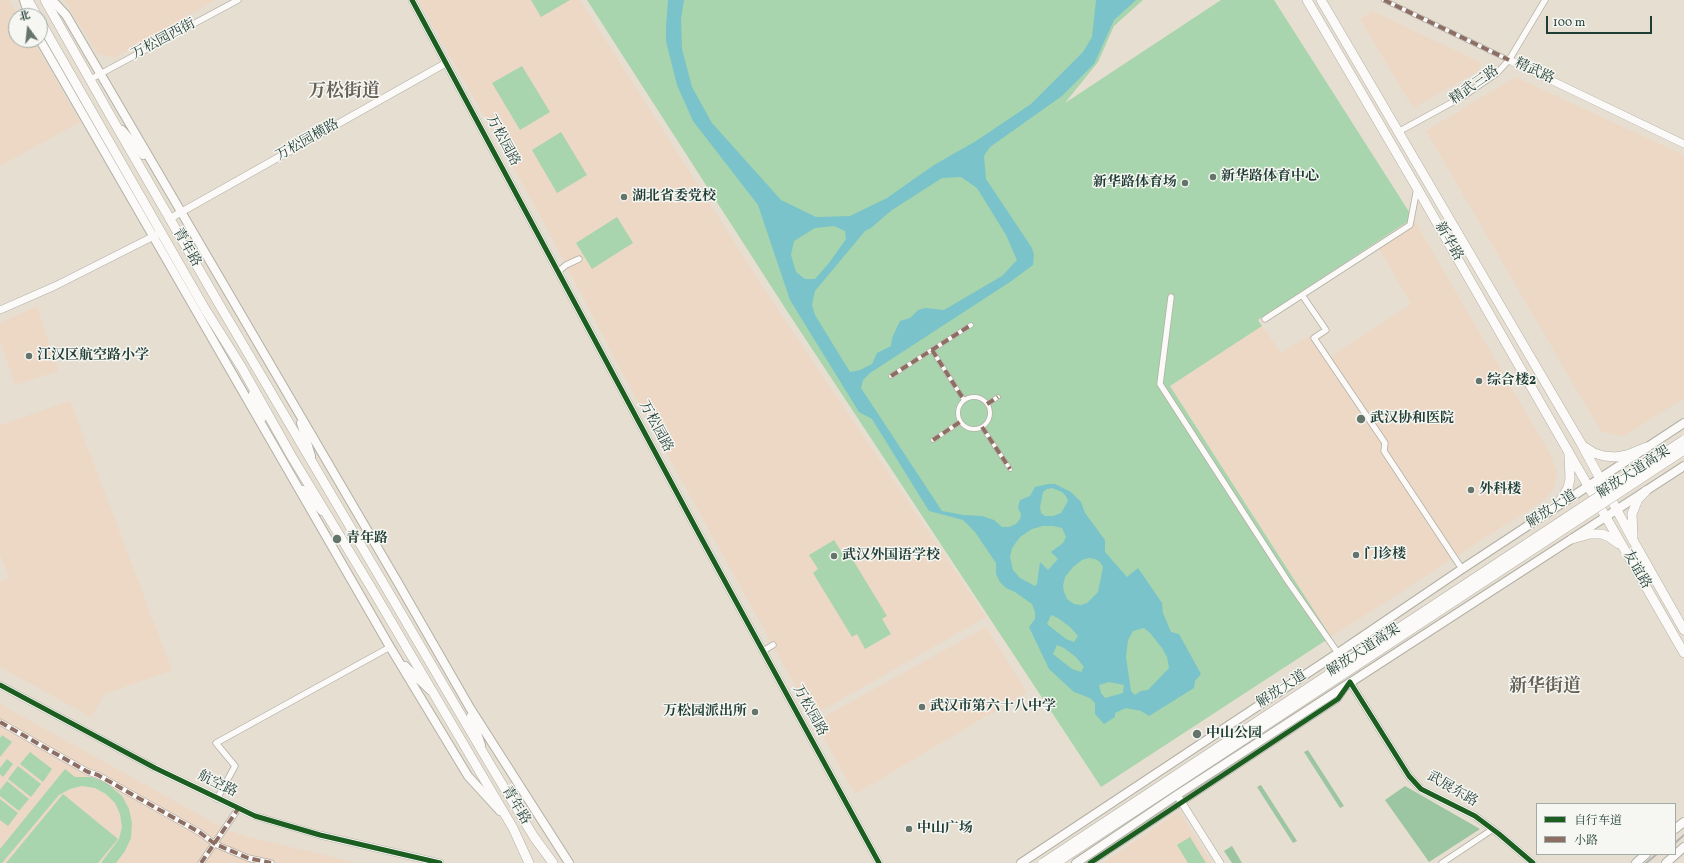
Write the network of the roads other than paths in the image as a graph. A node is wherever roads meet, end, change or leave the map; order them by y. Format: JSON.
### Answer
{"nodes":[{"id":1,"x":45,"y":0,"type":"edge"},
{"id":2,"x":52,"y":0,"type":"edge"},
{"id":3,"x":238,"y":0,"type":"edge"},
{"id":4,"x":412,"y":0,"type":"edge"},
{"id":5,"x":1307,"y":0,"type":"edge"},
{"id":6,"x":1321,"y":0,"type":"edge"},
{"id":7,"x":1384,"y":0,"type":"edge"},
{"id":8,"x":1545,"y":0,"type":"edge"},
{"id":9,"x":48,"y":35,"type":"edge"},
{"id":10,"x":45,"y":48,"type":"edge"},
{"id":11,"x":1509,"y":60,"type":"junction"},
{"id":12,"x":446,"y":63,"type":"junction"},
{"id":13,"x":100,"y":74,"type":"junction"},
{"id":14,"x":89,"y":80,"type":"junction"},
{"id":15,"x":110,"y":115,"type":"junction"},
{"id":16,"x":99,"y":122,"type":"junction"},
{"id":17,"x":1398,"y":132,"type":"junction"},
{"id":18,"x":1684,"y":144,"type":"edge"},
{"id":19,"x":158,"y":174,"type":"junction"},
{"id":20,"x":1417,"y":188,"type":"junction"},
{"id":21,"x":126,"y":192,"type":"junction"},
{"id":22,"x":181,"y":213,"type":"junction"},
{"id":23,"x":169,"y":219,"type":"junction"},
{"id":24,"x":162,"y":233,"type":"junction"},
{"id":25,"x":153,"y":237,"type":"junction"},
{"id":26,"x":579,"y":260,"type":"dead end"},
{"id":27,"x":558,"y":272,"type":"junction"},
{"id":28,"x":1302,"y":295,"type":"junction"},
{"id":29,"x":1172,"y":297,"type":"dead end"},
{"id":30,"x":0,"y":310,"type":"edge"},
{"id":31,"x":1265,"y":319,"type":"dead end"},
{"id":32,"x":971,"y":325,"type":"dead end"},
{"id":33,"x":932,"y":350,"type":"junction"},
{"id":34,"x":245,"y":374,"type":"junction"},
{"id":35,"x":891,"y":376,"type":"dead end"},
{"id":36,"x":998,"y":397,"type":"dead end"},
{"id":37,"x":964,"y":400,"type":"junction"},
{"id":38,"x":987,"y":404,"type":"junction"},
{"id":39,"x":295,"y":407,"type":"junction"},
{"id":40,"x":960,"y":422,"type":"junction"},
{"id":41,"x":1684,"y":423,"type":"edge"},
{"id":42,"x":982,"y":427,"type":"junction"},
{"id":43,"x":933,"y":440,"type":"dead end"},
{"id":44,"x":1684,"y":440,"type":"edge"},
{"id":45,"x":272,"y":443,"type":"junction"},
{"id":46,"x":1582,"y":445,"type":"junction"},
{"id":47,"x":1647,"y":447,"type":"junction"},
{"id":48,"x":1568,"y":450,"type":"junction"},
{"id":49,"x":1684,"y":450,"type":"edge"},
{"id":50,"x":314,"y":464,"type":"junction"},
{"id":51,"x":1684,"y":466,"type":"edge"},
{"id":52,"x":1010,"y":469,"type":"dead end"},
{"id":53,"x":292,"y":478,"type":"junction"},
{"id":54,"x":1600,"y":478,"type":"junction"},
{"id":55,"x":1588,"y":486,"type":"junction"},
{"id":56,"x":1646,"y":491,"type":"junction"},
{"id":57,"x":1617,"y":510,"type":"junction"},
{"id":58,"x":1550,"y":511,"type":"junction"},
{"id":59,"x":1606,"y":517,"type":"junction"},
{"id":60,"x":334,"y":524,"type":"junction"},
{"id":61,"x":1572,"y":539,"type":"junction"},
{"id":62,"x":1634,"y":542,"type":"junction"},
{"id":63,"x":1624,"y":550,"type":"junction"},
{"id":64,"x":1462,"y":569,"type":"junction"},
{"id":65,"x":1684,"y":630,"type":"edge"},
{"id":66,"x":773,"y":645,"type":"dead end"},
{"id":67,"x":390,"y":647,"type":"junction"},
{"id":68,"x":763,"y":651,"type":"junction"},
{"id":69,"x":1338,"y":653,"type":"junction"},
{"id":70,"x":1684,"y":653,"type":"edge"},
{"id":71,"x":397,"y":659,"type":"junction"},
{"id":72,"x":1350,"y":682,"type":"junction"},
{"id":73,"x":0,"y":686,"type":"edge"},
{"id":74,"x":433,"y":693,"type":"junction"},
{"id":75,"x":465,"y":700,"type":"junction"},
{"id":76,"x":0,"y":722,"type":"edge"},
{"id":77,"x":486,"y":757,"type":"junction"},
{"id":78,"x":1179,"y":798,"type":"junction"},
{"id":79,"x":217,"y":799,"type":"junction"},
{"id":80,"x":238,"y":809,"type":"junction"},
{"id":81,"x":507,"y":818,"type":"junction"},
{"id":82,"x":1684,"y":822,"type":"edge"},
{"id":83,"x":1676,"y":828,"type":"edge"},
{"id":84,"x":1493,"y":829,"type":"junction"},
{"id":85,"x":534,"y":837,"type":"junction"},
{"id":86,"x":214,"y":844,"type":"junction"},
{"id":87,"x":1684,"y":847,"type":"edge"},
{"id":88,"x":1676,"y":854,"type":"edge"},
{"id":89,"x":1645,"y":855,"type":"edge"},
{"id":90,"x":1675,"y":855,"type":"edge"},
{"id":91,"x":529,"y":862,"type":"edge"},
{"id":92,"x":201,"y":863,"type":"edge"},
{"id":93,"x":271,"y":863,"type":"edge"},
{"id":94,"x":440,"y":863,"type":"edge"},
{"id":95,"x":548,"y":863,"type":"edge"},
{"id":96,"x":553,"y":863,"type":"edge"},
{"id":97,"x":569,"y":863,"type":"edge"},
{"id":98,"x":879,"y":863,"type":"edge"},
{"id":99,"x":1021,"y":863,"type":"edge"},
{"id":100,"x":1043,"y":863,"type":"edge"},
{"id":101,"x":1056,"y":863,"type":"edge"},
{"id":102,"x":1076,"y":863,"type":"edge"},
{"id":103,"x":1090,"y":863,"type":"edge"},
{"id":104,"x":1220,"y":863,"type":"edge"},
{"id":105,"x":1442,"y":863,"type":"edge"},
{"id":106,"x":1533,"y":863,"type":"edge"},
{"id":107,"x":1636,"y":863,"type":"edge"},
{"id":108,"x":1666,"y":863,"type":"edge"}],
"edges":[{"from":1,"to":14,"type":"main road","name":"青年路"},
{"from":2,"to":13,"type":"main road"},
{"from":3,"to":13,"type":"street","name":"万松园西街"},
{"from":4,"to":12,"type":"street","name":"万松园路"},
{"from":5,"to":20,"type":"main road","name":"新华路"},
{"from":6,"to":17,"type":"main road","name":"新华路"},
{"from":7,"to":11,"type":"street","name":"精武路"},
{"from":8,"to":11,"type":"street","name":"精武三路"},
{"from":9,"to":16,"type":"main road","name":"青年路"},
{"from":10,"to":21,"type":"main road"},
{"from":11,"to":17,"type":"street","name":"精武三路"},
{"from":11,"to":18,"type":"street","name":"精武路"},
{"from":12,"to":22,"type":"street","name":"万松园横路"},
{"from":12,"to":27,"type":"street","name":"万松园路"},
{"from":13,"to":14,"type":"street","name":"万松园西街"},
{"from":13,"to":19,"type":"main road"},
{"from":14,"to":15,"type":"main road","name":"青年路"},
{"from":15,"to":19,"type":"main road"},
{"from":15,"to":23,"type":"main road","name":"青年路"},
{"from":16,"to":21,"type":"main road"},
{"from":16,"to":24,"type":"main road","name":"青年路"},
{"from":17,"to":46,"type":"main road","name":"新华路"},
{"from":19,"to":22,"type":"main road"},
{"from":20,"to":28,"type":"street"},
{"from":20,"to":48,"type":"main road","name":"新华路"},
{"from":21,"to":25,"type":"main road"},
{"from":22,"to":23,"type":"street","name":"万松园横路"},
{"from":22,"to":39,"type":"main road"},
{"from":23,"to":50,"type":"main road","name":"青年路"},
{"from":24,"to":25,"type":"street"},
{"from":24,"to":34,"type":"main road","name":"青年路"},
{"from":25,"to":30,"type":"street"},
{"from":25,"to":45,"type":"main road"},
{"from":26,"to":27,"type":"street"},
{"from":27,"to":68,"type":"street","name":"万松园路"},
{"from":28,"to":31,"type":"street"},
{"from":28,"to":64,"type":"street"},
{"from":29,"to":69,"type":"street"},
{"from":32,"to":33,"type":"street"},
{"from":33,"to":35,"type":"street"},
{"from":33,"to":37,"type":"street"},
{"from":34,"to":45,"type":"main road"},
{"from":34,"to":60,"type":"main road","name":"青年路"},
{"from":36,"to":38,"type":"street"},
{"from":37,"to":38,"type":"street"},
{"from":37,"to":40,"type":"street"},
{"from":38,"to":42,"type":"street"},
{"from":39,"to":50,"type":"main road"},
{"from":39,"to":75,"type":"main road"},
{"from":40,"to":42,"type":"street"},
{"from":40,"to":43,"type":"street"},
{"from":41,"to":47,"type":"main road","name":"解放大道"},
{"from":42,"to":52,"type":"street"},
{"from":44,"to":100,"type":"main road","name":"解放大道高架","bridge":true},
{"from":45,"to":53,"type":"main road"},
{"from":46,"to":47,"type":"main road"},
{"from":46,"to":54,"type":"main road","name":"新华路"},
{"from":47,"to":54,"type":"main road","name":"解放大道"},
{"from":48,"to":55,"type":"main road","name":"新华路"},
{"from":48,"to":58,"type":"main road"},
{"from":49,"to":101,"type":"main road","name":"解放大道高架","bridge":true},
{"from":50,"to":77,"type":"main road","name":"青年路"},
{"from":51,"to":56,"type":"main road"},
{"from":53,"to":60,"type":"main road"},
{"from":53,"to":67,"type":"main road"},
{"from":54,"to":55,"type":"main road","name":"解放大道"},
{"from":54,"to":57,"type":"main road","name":"友谊路"},
{"from":55,"to":58,"type":"main road","name":"解放大道"},
{"from":55,"to":59,"type":"main road","name":"友谊路"},
{"from":56,"to":57,"type":"main road"},
{"from":56,"to":62,"type":"main road"},
{"from":57,"to":59,"type":"main road"},
{"from":57,"to":62,"type":"main road","name":"友谊路"},
{"from":58,"to":64,"type":"main road","name":"解放大道"},
{"from":59,"to":61,"type":"main road"},
{"from":59,"to":63,"type":"main road","name":"友谊路"},
{"from":60,"to":74,"type":"main road","name":"青年路"},
{"from":61,"to":63,"type":"main road"},
{"from":61,"to":72,"type":"main road"},
{"from":62,"to":65,"type":"main road","name":"友谊路"},
{"from":63,"to":70,"type":"main road","name":"友谊路"},
{"from":64,"to":69,"type":"main road","name":"解放大道"},
{"from":66,"to":68,"type":"street"},
{"from":67,"to":71,"type":"main road"},
{"from":67,"to":79,"type":"street"},
{"from":68,"to":98,"type":"street","name":"万松园路"},
{"from":69,"to":99,"type":"main road","name":"解放大道"},
{"from":71,"to":74,"type":"main road"},
{"from":71,"to":81,"type":"main road"},
{"from":72,"to":78,"type":"main road"},
{"from":72,"to":84,"type":"street","name":"武展东路"},
{"from":73,"to":79,"type":"street","name":"航空路"},
{"from":74,"to":81,"type":"main road","name":"青年路"},
{"from":75,"to":77,"type":"main road"},
{"from":75,"to":97,"type":"main road"},
{"from":76,"to":86,"type":"street"},
{"from":77,"to":85,"type":"main road","name":"青年路"},
{"from":78,"to":102,"type":"main road"},
{"from":78,"to":103,"type":"street"},
{"from":78,"to":104,"type":"street"},
{"from":79,"to":80,"type":"street","name":"航空路"},
{"from":80,"to":86,"type":"street"},
{"from":80,"to":94,"type":"street","name":"航空路"},
{"from":81,"to":91,"type":"main road","name":"青年路"},
{"from":82,"to":83,"type":"main road"},
{"from":84,"to":105,"type":"street"},
{"from":84,"to":106,"type":"street","name":"武展东路"},
{"from":85,"to":95,"type":"main road"},
{"from":85,"to":96,"type":"main road","name":"青年路"},
{"from":86,"to":92,"type":"street"},
{"from":86,"to":93,"type":"street"},
{"from":87,"to":88,"type":"main road"},
{"from":89,"to":107,"type":"main road"},
{"from":90,"to":108,"type":"main road"}]}
